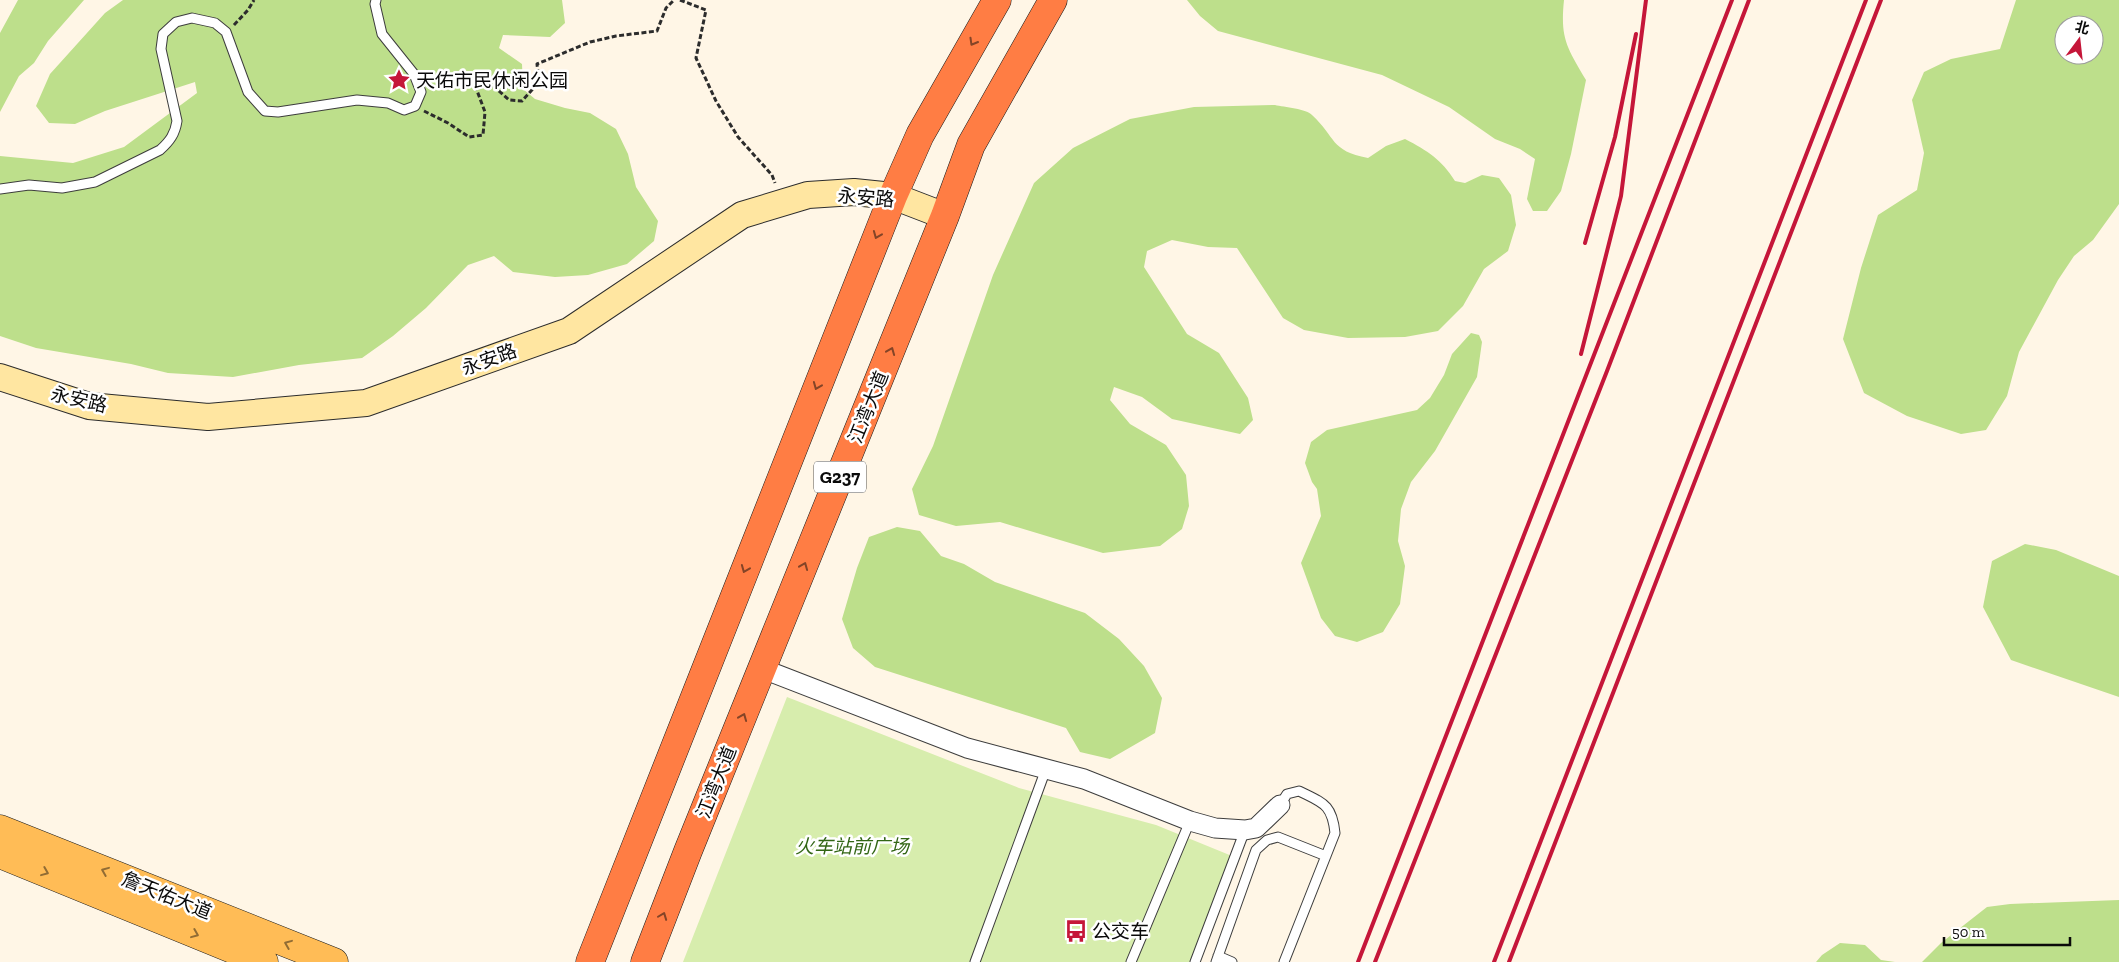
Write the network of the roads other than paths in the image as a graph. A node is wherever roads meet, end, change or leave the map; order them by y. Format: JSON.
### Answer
{"nodes":[{"id":1,"x":376,"y":0,"type":"edge"},
{"id":2,"x":997,"y":0,"type":"edge"},
{"id":3,"x":1053,"y":0,"type":"edge"},
{"id":4,"x":0,"y":189,"type":"edge"},
{"id":5,"x":892,"y":196,"type":"junction"},
{"id":6,"x":945,"y":216,"type":"junction"},
{"id":7,"x":0,"y":377,"type":"edge"},
{"id":8,"x":763,"y":669,"type":"junction"},
{"id":9,"x":1046,"y":769,"type":"junction"},
{"id":10,"x":1280,"y":805,"type":"joint"},
{"id":11,"x":1190,"y":821,"type":"junction"},
{"id":12,"x":0,"y":829,"type":"edge"},
{"id":13,"x":1245,"y":830,"type":"junction"},
{"id":14,"x":0,"y":854,"type":"edge"},
{"id":15,"x":1326,"y":856,"type":"junction"},
{"id":16,"x":1217,"y":959,"type":"edge"},
{"id":17,"x":264,"y":962,"type":"edge"},
{"id":18,"x":334,"y":962,"type":"edge"},
{"id":19,"x":590,"y":962,"type":"edge"},
{"id":20,"x":645,"y":962,"type":"edge"},
{"id":21,"x":975,"y":962,"type":"edge"},
{"id":22,"x":1131,"y":962,"type":"edge"},
{"id":23,"x":1195,"y":962,"type":"edge"},
{"id":24,"x":1232,"y":962,"type":"edge"},
{"id":25,"x":1284,"y":962,"type":"edge"}],
"edges":[{"from":1,"to":4,"type":"lane"},
{"from":2,"to":5,"type":"highway","number":"G237","one_way":true},
{"from":3,"to":6,"type":"highway","name":"江湾大道","number":"G237"},
{"from":5,"to":6,"type":"street","name":"永安路"},
{"from":5,"to":7,"type":"street","name":"永安路"},
{"from":5,"to":19,"type":"highway","number":"G237","one_way":true},
{"from":8,"to":6,"type":"highway","name":"江湾大道","number":"G237","one_way":true},
{"from":8,"to":9,"type":"street"},
{"from":20,"to":8,"type":"highway","name":"江湾大道","number":"G237","one_way":true},
{"from":9,"to":11,"type":"street"},
{"from":9,"to":21,"type":"lane"},
{"from":10,"to":13,"type":"street"},
{"from":10,"to":15,"type":"lane"},
{"from":11,"to":13,"type":"street"},
{"from":11,"to":22,"type":"lane"},
{"from":18,"to":12,"type":"main road","name":"詹天佑大道","one_way":true},
{"from":13,"to":23,"type":"lane"},
{"from":14,"to":17,"type":"main road","name":"詹天佑大道","one_way":true},
{"from":15,"to":16,"type":"lane"},
{"from":15,"to":25,"type":"lane"},
{"from":16,"to":24,"type":"lane"}]}
